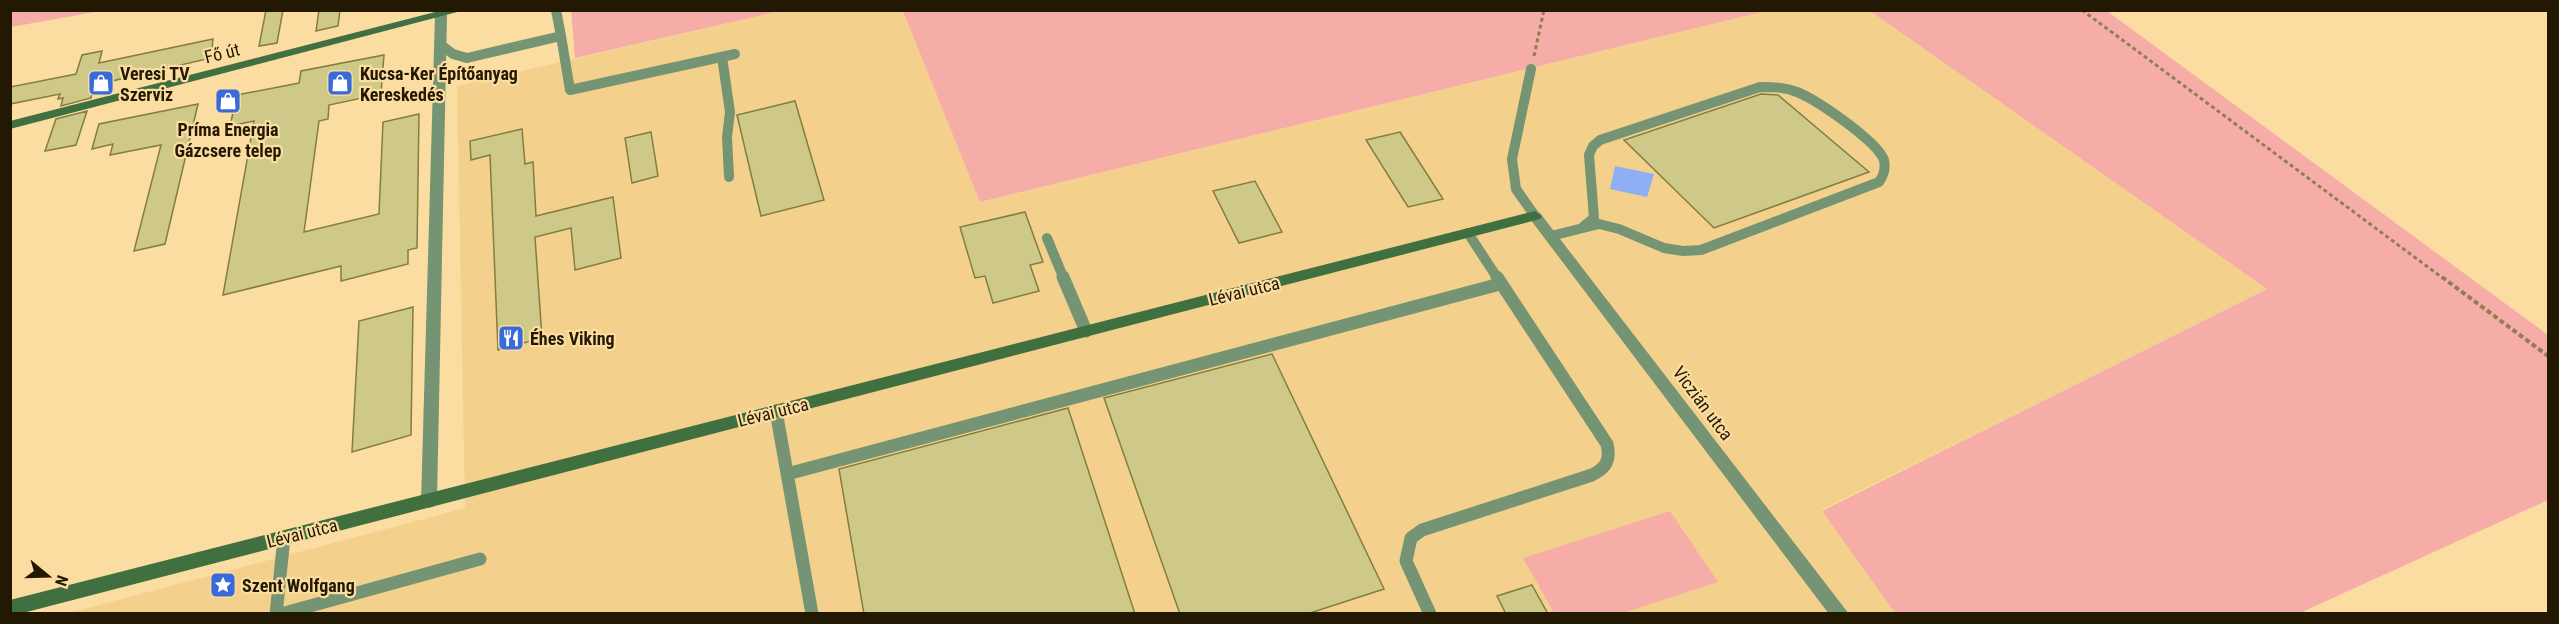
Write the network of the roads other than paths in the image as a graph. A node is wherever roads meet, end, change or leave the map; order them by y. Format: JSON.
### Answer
{"nodes":[{"id":1,"x":459,"y":10,"type":"edge"},
{"id":2,"x":556,"y":10,"type":"edge"},
{"id":3,"x":441,"y":15,"type":"junction"},
{"id":4,"x":561,"y":36,"type":"junction"},
{"id":5,"x":441,"y":45,"type":"junction"},
{"id":6,"x":735,"y":54,"type":"dead end"},
{"id":7,"x":722,"y":57,"type":"junction"},
{"id":8,"x":1531,"y":69,"type":"road end"},
{"id":9,"x":10,"y":125,"type":"edge"},
{"id":10,"x":729,"y":177,"type":"dead end"},
{"id":11,"x":1535,"y":216,"type":"junction"},
{"id":12,"x":1584,"y":226,"type":"junction"},
{"id":13,"x":1468,"y":233,"type":"junction"},
{"id":14,"x":1551,"y":236,"type":"junction"},
{"id":15,"x":1047,"y":238,"type":"dead end"},
{"id":16,"x":1500,"y":284,"type":"junction"},
{"id":17,"x":1086,"y":331,"type":"junction"},
{"id":18,"x":776,"y":411,"type":"junction"},
{"id":19,"x":787,"y":474,"type":"junction"},
{"id":20,"x":429,"y":501,"type":"junction"},
{"id":21,"x":284,"y":538,"type":"junction"},
{"id":22,"x":480,"y":559,"type":"dead end"},
{"id":23,"x":10,"y":608,"type":"edge"},
{"id":24,"x":276,"y":614,"type":"edge"},
{"id":25,"x":281,"y":614,"type":"edge"},
{"id":26,"x":812,"y":614,"type":"edge"},
{"id":27,"x":1430,"y":614,"type":"edge"},
{"id":28,"x":1840,"y":614,"type":"edge"}],
"edges":[{"from":1,"to":3,"type":"street","name":"Fő út"},
{"from":2,"to":4,"type":"lane"},
{"from":3,"to":5,"type":"street"},
{"from":3,"to":9,"type":"street","name":"Fő út"},
{"from":4,"to":5,"type":"lane"},
{"from":4,"to":7,"type":"lane"},
{"from":5,"to":20,"type":"street"},
{"from":6,"to":7,"type":"lane"},
{"from":7,"to":10,"type":"lane"},
{"from":8,"to":11,"type":"lane"},
{"from":11,"to":13,"type":"street","name":"Lévai utca"},
{"from":11,"to":14,"type":"street","name":"Viczián utca"},
{"from":12,"to":12,"type":"lane"},
{"from":12,"to":14,"type":"lane"},
{"from":13,"to":16,"type":"lane"},
{"from":13,"to":17,"type":"street","name":"Lévai utca"},
{"from":14,"to":28,"type":"street","name":"Viczián utca"},
{"from":15,"to":17,"type":"lane"},
{"from":16,"to":19,"type":"lane"},
{"from":16,"to":27,"type":"lane"},
{"from":17,"to":18,"type":"street","name":"Lévai utca"},
{"from":18,"to":19,"type":"lane"},
{"from":18,"to":20,"type":"street","name":"Lévai utca"},
{"from":19,"to":26,"type":"lane"},
{"from":20,"to":21,"type":"street","name":"Lévai utca"},
{"from":21,"to":23,"type":"street","name":"Lévai utca"},
{"from":21,"to":24,"type":"lane"},
{"from":22,"to":25,"type":"lane"}]}
